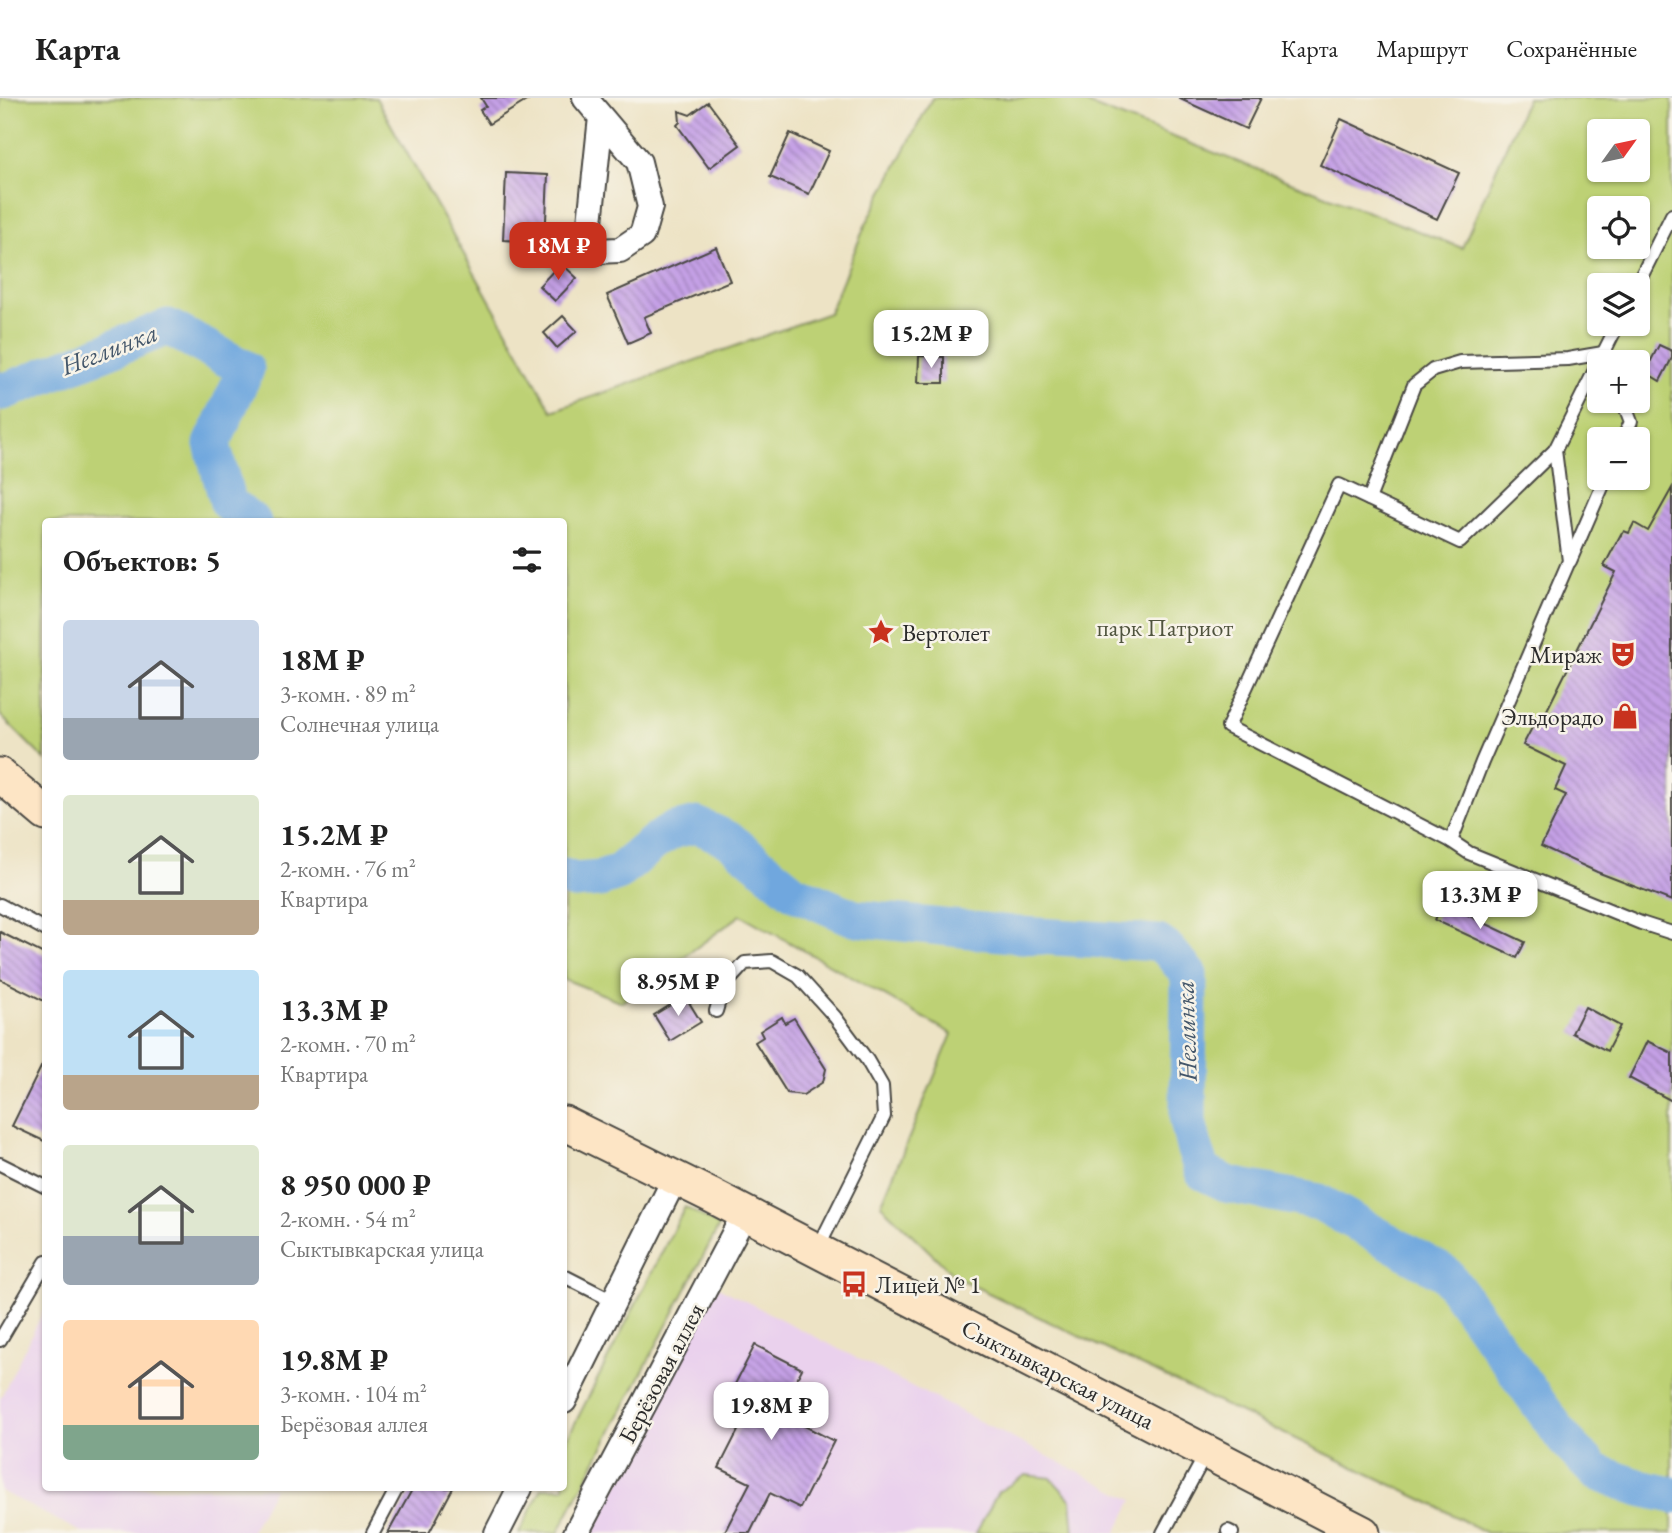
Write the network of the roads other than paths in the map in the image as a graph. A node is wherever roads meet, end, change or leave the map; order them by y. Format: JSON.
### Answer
{"nodes":[{"id":1,"x":593,"y":107,"type":"edge"},
{"id":2,"x":1672,"y":215,"type":"edge"},
{"id":3,"x":1643,"y":273,"type":"edge"},
{"id":4,"x":1587,"y":358,"type":"edge"},
{"id":5,"x":1587,"y":391,"type":"edge"},
{"id":6,"x":1555,"y":450,"type":"junction"},
{"id":7,"x":1601,"y":490,"type":"edge"},
{"id":8,"x":1369,"y":499,"type":"junction"},
{"id":9,"x":1569,"y":561,"type":"junction"},
{"id":10,"x":0,"y":775,"type":"edge"},
{"id":11,"x":42,"y":811,"type":"edge"},
{"id":12,"x":1451,"y":841,"type":"junction"},
{"id":13,"x":0,"y":905,"type":"edge"},
{"id":14,"x":42,"y":928,"type":"edge"},
{"id":15,"x":1672,"y":933,"type":"edge"},
{"id":16,"x":716,"y":1011,"type":"dead end"},
{"id":17,"x":567,"y":1124,"type":"edge"},
{"id":18,"x":0,"y":1164,"type":"edge"},
{"id":19,"x":675,"y":1178,"type":"junction"},
{"id":20,"x":42,"y":1185,"type":"edge"},
{"id":21,"x":745,"y":1213,"type":"junction"},
{"id":22,"x":817,"y":1250,"type":"junction"},
{"id":23,"x":42,"y":1269,"type":"edge"},
{"id":24,"x":567,"y":1278,"type":"edge"},
{"id":25,"x":613,"y":1301,"type":"junction"},
{"id":26,"x":0,"y":1339,"type":"edge"},
{"id":27,"x":567,"y":1395,"type":"edge"},
{"id":28,"x":1208,"y":1452,"type":"junction"},
{"id":29,"x":395,"y":1491,"type":"edge"},
{"id":30,"x":517,"y":1491,"type":"edge"},
{"id":31,"x":373,"y":1533,"type":"edge"},
{"id":32,"x":497,"y":1533,"type":"edge"},
{"id":33,"x":576,"y":1533,"type":"edge"},
{"id":34,"x":1163,"y":1533,"type":"edge"},
{"id":35,"x":1363,"y":1533,"type":"edge"}],
"edges":[{"from":1,"to":1,"type":"street"},
{"from":2,"to":3,"type":"lane"},
{"from":4,"to":8,"type":"lane"},
{"from":5,"to":6,"type":"lane"},
{"from":6,"to":8,"type":"lane"},
{"from":6,"to":9,"type":"lane"},
{"from":7,"to":9,"type":"lane"},
{"from":8,"to":12,"type":"lane"},
{"from":9,"to":12,"type":"lane"},
{"from":10,"to":11,"type":"street"},
{"from":12,"to":15,"type":"lane"},
{"from":13,"to":14,"type":"lane"},
{"from":16,"to":22,"type":"lane"},
{"from":17,"to":19,"type":"street","name":"Сыктывкарская улица"},
{"from":18,"to":20,"type":"lane"},
{"from":19,"to":21,"type":"street","name":"Сыктывкарская улица"},
{"from":19,"to":25,"type":"street"},
{"from":21,"to":22,"type":"street","name":"Сыктывкарская улица"},
{"from":21,"to":33,"type":"street","name":"Берёзовая аллея"},
{"from":22,"to":28,"type":"street","name":"Сыктывкарская улица"},
{"from":23,"to":26,"type":"lane"},
{"from":24,"to":25,"type":"lane"},
{"from":25,"to":27,"type":"street"},
{"from":28,"to":34,"type":"lane"},
{"from":28,"to":35,"type":"street","name":"Сыктывкарская улица"},
{"from":29,"to":31,"type":"lane"},
{"from":30,"to":32,"type":"street"}]}
